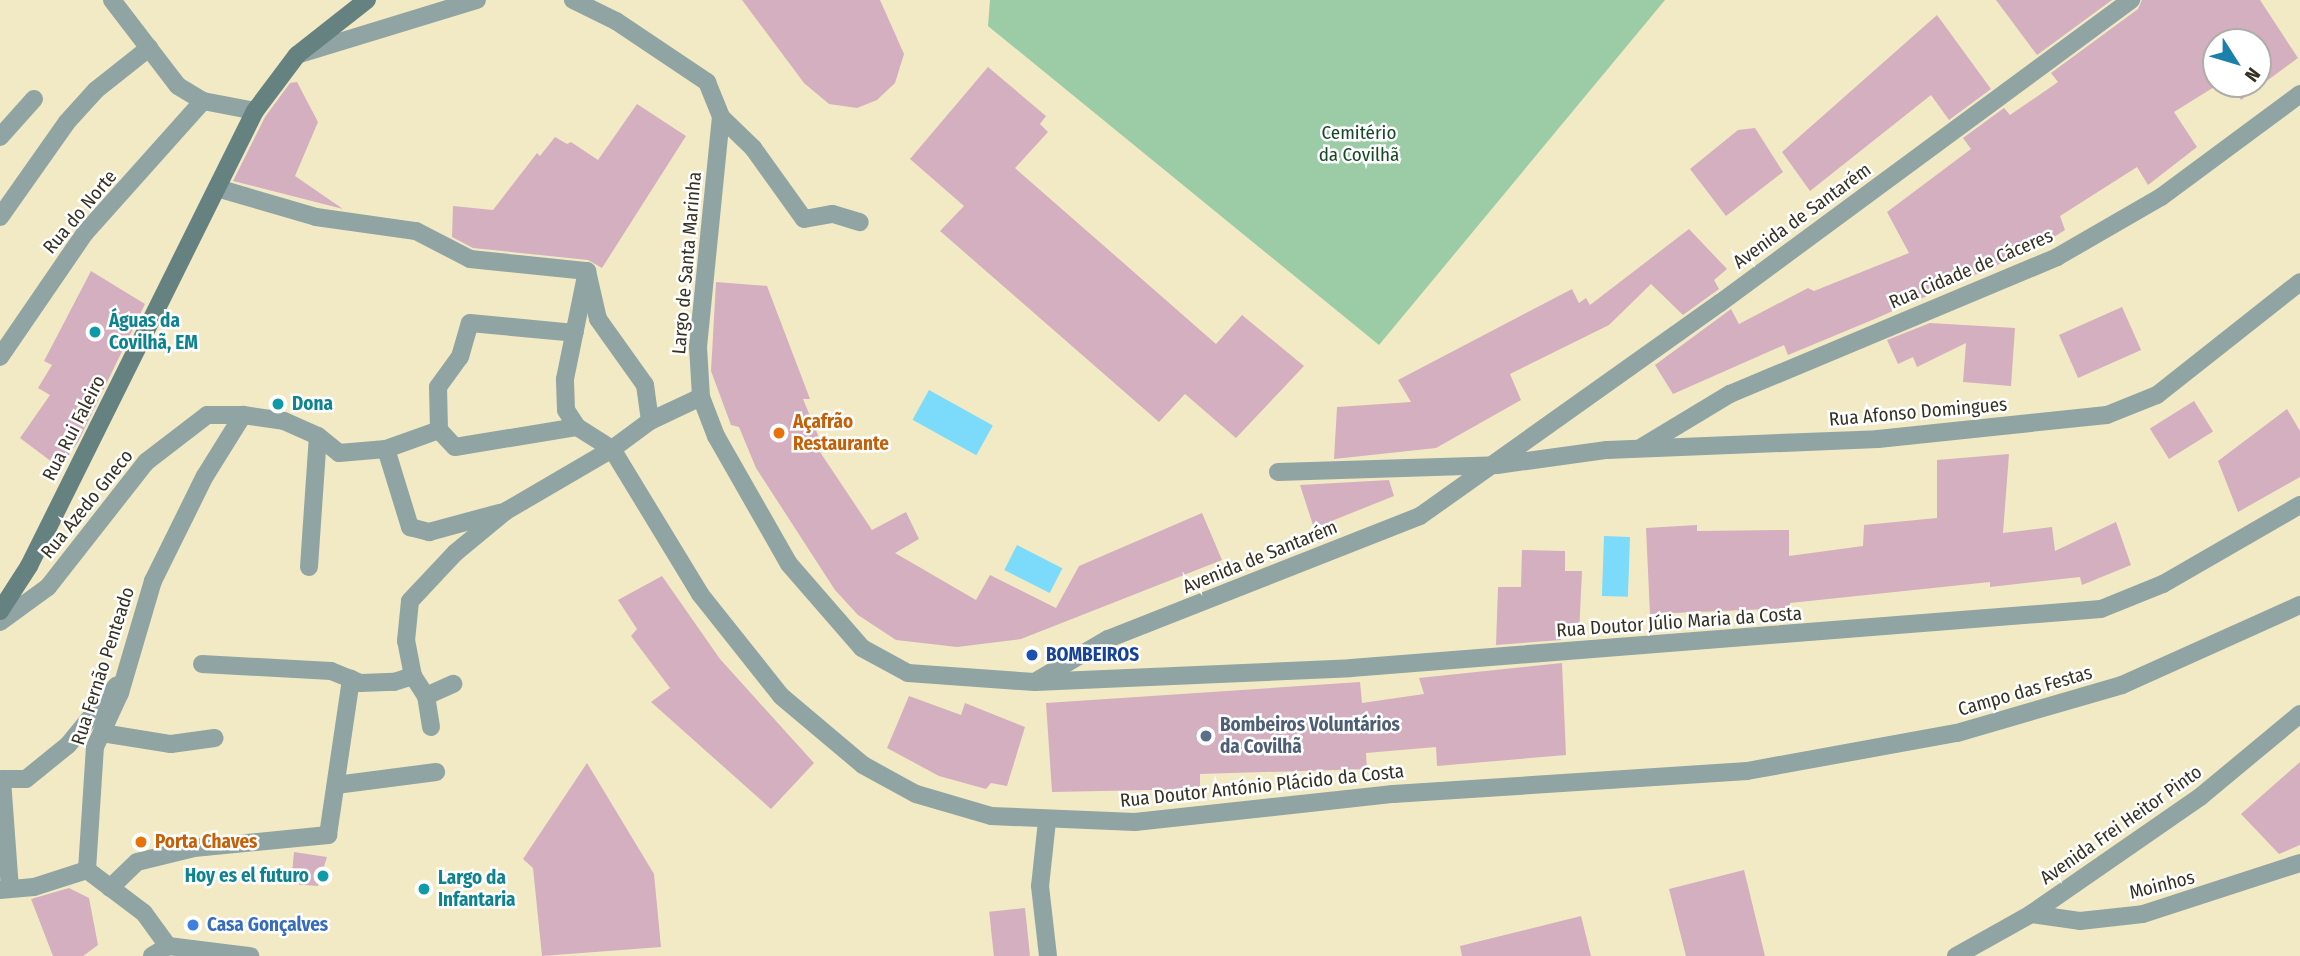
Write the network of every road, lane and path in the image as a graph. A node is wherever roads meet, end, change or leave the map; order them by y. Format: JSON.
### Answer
{"nodes":[{"id":1,"x":112,"y":0,"type":"edge"},
{"id":2,"x":367,"y":0,"type":"edge"},
{"id":3,"x":477,"y":0,"type":"edge"},
{"id":4,"x":573,"y":0,"type":"edge"},
{"id":5,"x":2131,"y":0,"type":"edge"},
{"id":6,"x":149,"y":48,"type":"junction"},
{"id":7,"x":297,"y":55,"type":"junction"},
{"id":8,"x":2300,"y":94,"type":"edge"},
{"id":9,"x":34,"y":99,"type":"dead end"},
{"id":10,"x":203,"y":101,"type":"junction"},
{"id":11,"x":255,"y":111,"type":"junction"},
{"id":12,"x":721,"y":117,"type":"junction"},
{"id":13,"x":0,"y":136,"type":"edge"},
{"id":14,"x":217,"y":188,"type":"junction"},
{"id":15,"x":0,"y":217,"type":"edge"},
{"id":16,"x":860,"y":222,"type":"dead end"},
{"id":17,"x":587,"y":271,"type":"junction"},
{"id":18,"x":2300,"y":282,"type":"edge"},
{"id":19,"x":575,"y":333,"type":"junction"},
{"id":20,"x":0,"y":358,"type":"edge"},
{"id":21,"x":701,"y":397,"type":"junction"},
{"id":22,"x":243,"y":415,"type":"junction"},
{"id":23,"x":650,"y":421,"type":"junction"},
{"id":24,"x":577,"y":427,"type":"junction"},
{"id":25,"x":439,"y":430,"type":"junction"},
{"id":26,"x":318,"y":436,"type":"junction"},
{"id":27,"x":386,"y":449,"type":"junction"},
{"id":28,"x":612,"y":449,"type":"junction"},
{"id":29,"x":1639,"y":449,"type":"junction"},
{"id":30,"x":1497,"y":465,"type":"junction"},
{"id":31,"x":1278,"y":472,"type":"dead end"},
{"id":32,"x":2300,"y":505,"type":"edge"},
{"id":33,"x":506,"y":511,"type":"junction"},
{"id":34,"x":309,"y":567,"type":"dead end"},
{"id":35,"x":2300,"y":605,"type":"edge"},
{"id":36,"x":0,"y":611,"type":"edge"},
{"id":37,"x":0,"y":622,"type":"edge"},
{"id":38,"x":202,"y":664,"type":"dead end"},
{"id":39,"x":126,"y":674,"type":"junction"},
{"id":40,"x":413,"y":676,"type":"junction"},
{"id":41,"x":351,"y":679,"type":"junction"},
{"id":42,"x":1035,"y":682,"type":"junction"},
{"id":43,"x":453,"y":684,"type":"dead end"},
{"id":44,"x":426,"y":696,"type":"junction"},
{"id":45,"x":2300,"y":714,"type":"edge"},
{"id":46,"x":431,"y":727,"type":"dead end"},
{"id":47,"x":102,"y":733,"type":"junction"},
{"id":48,"x":215,"y":738,"type":"dead end"},
{"id":49,"x":1747,"y":771,"type":"joint"},
{"id":50,"x":436,"y":772,"type":"dead end"},
{"id":51,"x":336,"y":785,"type":"junction"},
{"id":52,"x":1047,"y":821,"type":"junction"},
{"id":53,"x":2300,"y":863,"type":"edge"},
{"id":54,"x":87,"y":870,"type":"junction"},
{"id":55,"x":110,"y":888,"type":"junction"},
{"id":56,"x":5,"y":890,"type":"edge"},
{"id":57,"x":2031,"y":914,"type":"junction"},
{"id":58,"x":168,"y":946,"type":"junction"},
{"id":59,"x":152,"y":956,"type":"edge"},
{"id":60,"x":250,"y":956,"type":"edge"},
{"id":61,"x":1048,"y":956,"type":"edge"},
{"id":62,"x":1956,"y":956,"type":"edge"}],
"edges":[{"from":1,"to":6,"type":"street"},
{"from":2,"to":7,"type":"main road","name":"Rua Rui Faleiro"},
{"from":3,"to":7,"type":"street"},
{"from":4,"to":12,"type":"street"},
{"from":5,"to":30,"type":"street","name":"Avenida de Santarém"},
{"from":6,"to":10,"type":"street"},
{"from":6,"to":15,"type":"street"},
{"from":7,"to":11,"type":"main road","name":"Rua Rui Faleiro"},
{"from":8,"to":29,"type":"street","name":"Rua Cidade de Cáceres"},
{"from":9,"to":13,"type":"street"},
{"from":10,"to":11,"type":"street"},
{"from":10,"to":20,"type":"street","name":"Rua do Norte"},
{"from":11,"to":14,"type":"main road","name":"Rua Rui Faleiro"},
{"from":12,"to":16,"type":"street"},
{"from":12,"to":21,"type":"street","name":"Largo de Santa Marinha"},
{"from":14,"to":17,"type":"street"},
{"from":14,"to":36,"type":"main road","name":"Rua Rui Faleiro"},
{"from":17,"to":19,"type":"street"},
{"from":17,"to":23,"type":"street"},
{"from":18,"to":29,"type":"street","name":"Rua Afonso Domingues"},
{"from":19,"to":24,"type":"street"},
{"from":19,"to":25,"type":"street"},
{"from":21,"to":23,"type":"street"},
{"from":21,"to":42,"type":"street","name":"Largo de Santa Marinha"},
{"from":22,"to":26,"type":"street","name":"Rua Azedo Gneco"},
{"from":22,"to":37,"type":"street","name":"Rua Azedo Gneco"},
{"from":22,"to":39,"type":"street","name":"Rua Fernão Penteado"},
{"from":23,"to":28,"type":"street"},
{"from":24,"to":25,"type":"street"},
{"from":24,"to":28,"type":"street"},
{"from":25,"to":27,"type":"street","name":"Rua Azedo Gneco"},
{"from":26,"to":27,"type":"street","name":"Rua Azedo Gneco"},
{"from":26,"to":34,"type":"street"},
{"from":27,"to":33,"type":"street"},
{"from":28,"to":33,"type":"street"},
{"from":28,"to":52,"type":"street","name":"Rua Doutor António Plácido da Costa"},
{"from":29,"to":30,"type":"street","name":"Rua Afonso Domingues"},
{"from":30,"to":31,"type":"street"},
{"from":30,"to":42,"type":"street","name":"Avenida de Santarém"},
{"from":32,"to":42,"type":"street","name":"Rua Doutor Júlio Maria da Costa"},
{"from":33,"to":40,"type":"street"},
{"from":35,"to":49,"type":"street","name":"Campo das Festas"},
{"from":38,"to":41,"type":"street"},
{"from":39,"to":47,"type":"street","name":"Rua Fernão Penteado"},
{"from":39,"to":56,"type":"street"},
{"from":40,"to":41,"type":"street"},
{"from":40,"to":44,"type":"street"},
{"from":41,"to":51,"type":"street"},
{"from":43,"to":44,"type":"street"},
{"from":44,"to":46,"type":"street"},
{"from":45,"to":57,"type":"street","name":"Avenida Frei Heitor Pinto"},
{"from":47,"to":48,"type":"street"},
{"from":47,"to":54,"type":"street","name":"Rua Fernão Penteado"},
{"from":49,"to":52,"type":"street","name":"Rua Doutor António Plácido da Costa"},
{"from":50,"to":51,"type":"street"},
{"from":51,"to":55,"type":"street"},
{"from":52,"to":61,"type":"street"},
{"from":53,"to":57,"type":"street","name":"Moinhos"},
{"from":54,"to":55,"type":"street"},
{"from":54,"to":56,"type":"street"},
{"from":55,"to":58,"type":"street"},
{"from":57,"to":62,"type":"street","name":"Avenida Frei Heitor Pinto"},
{"from":58,"to":59,"type":"street"},
{"from":58,"to":60,"type":"street"}]}
